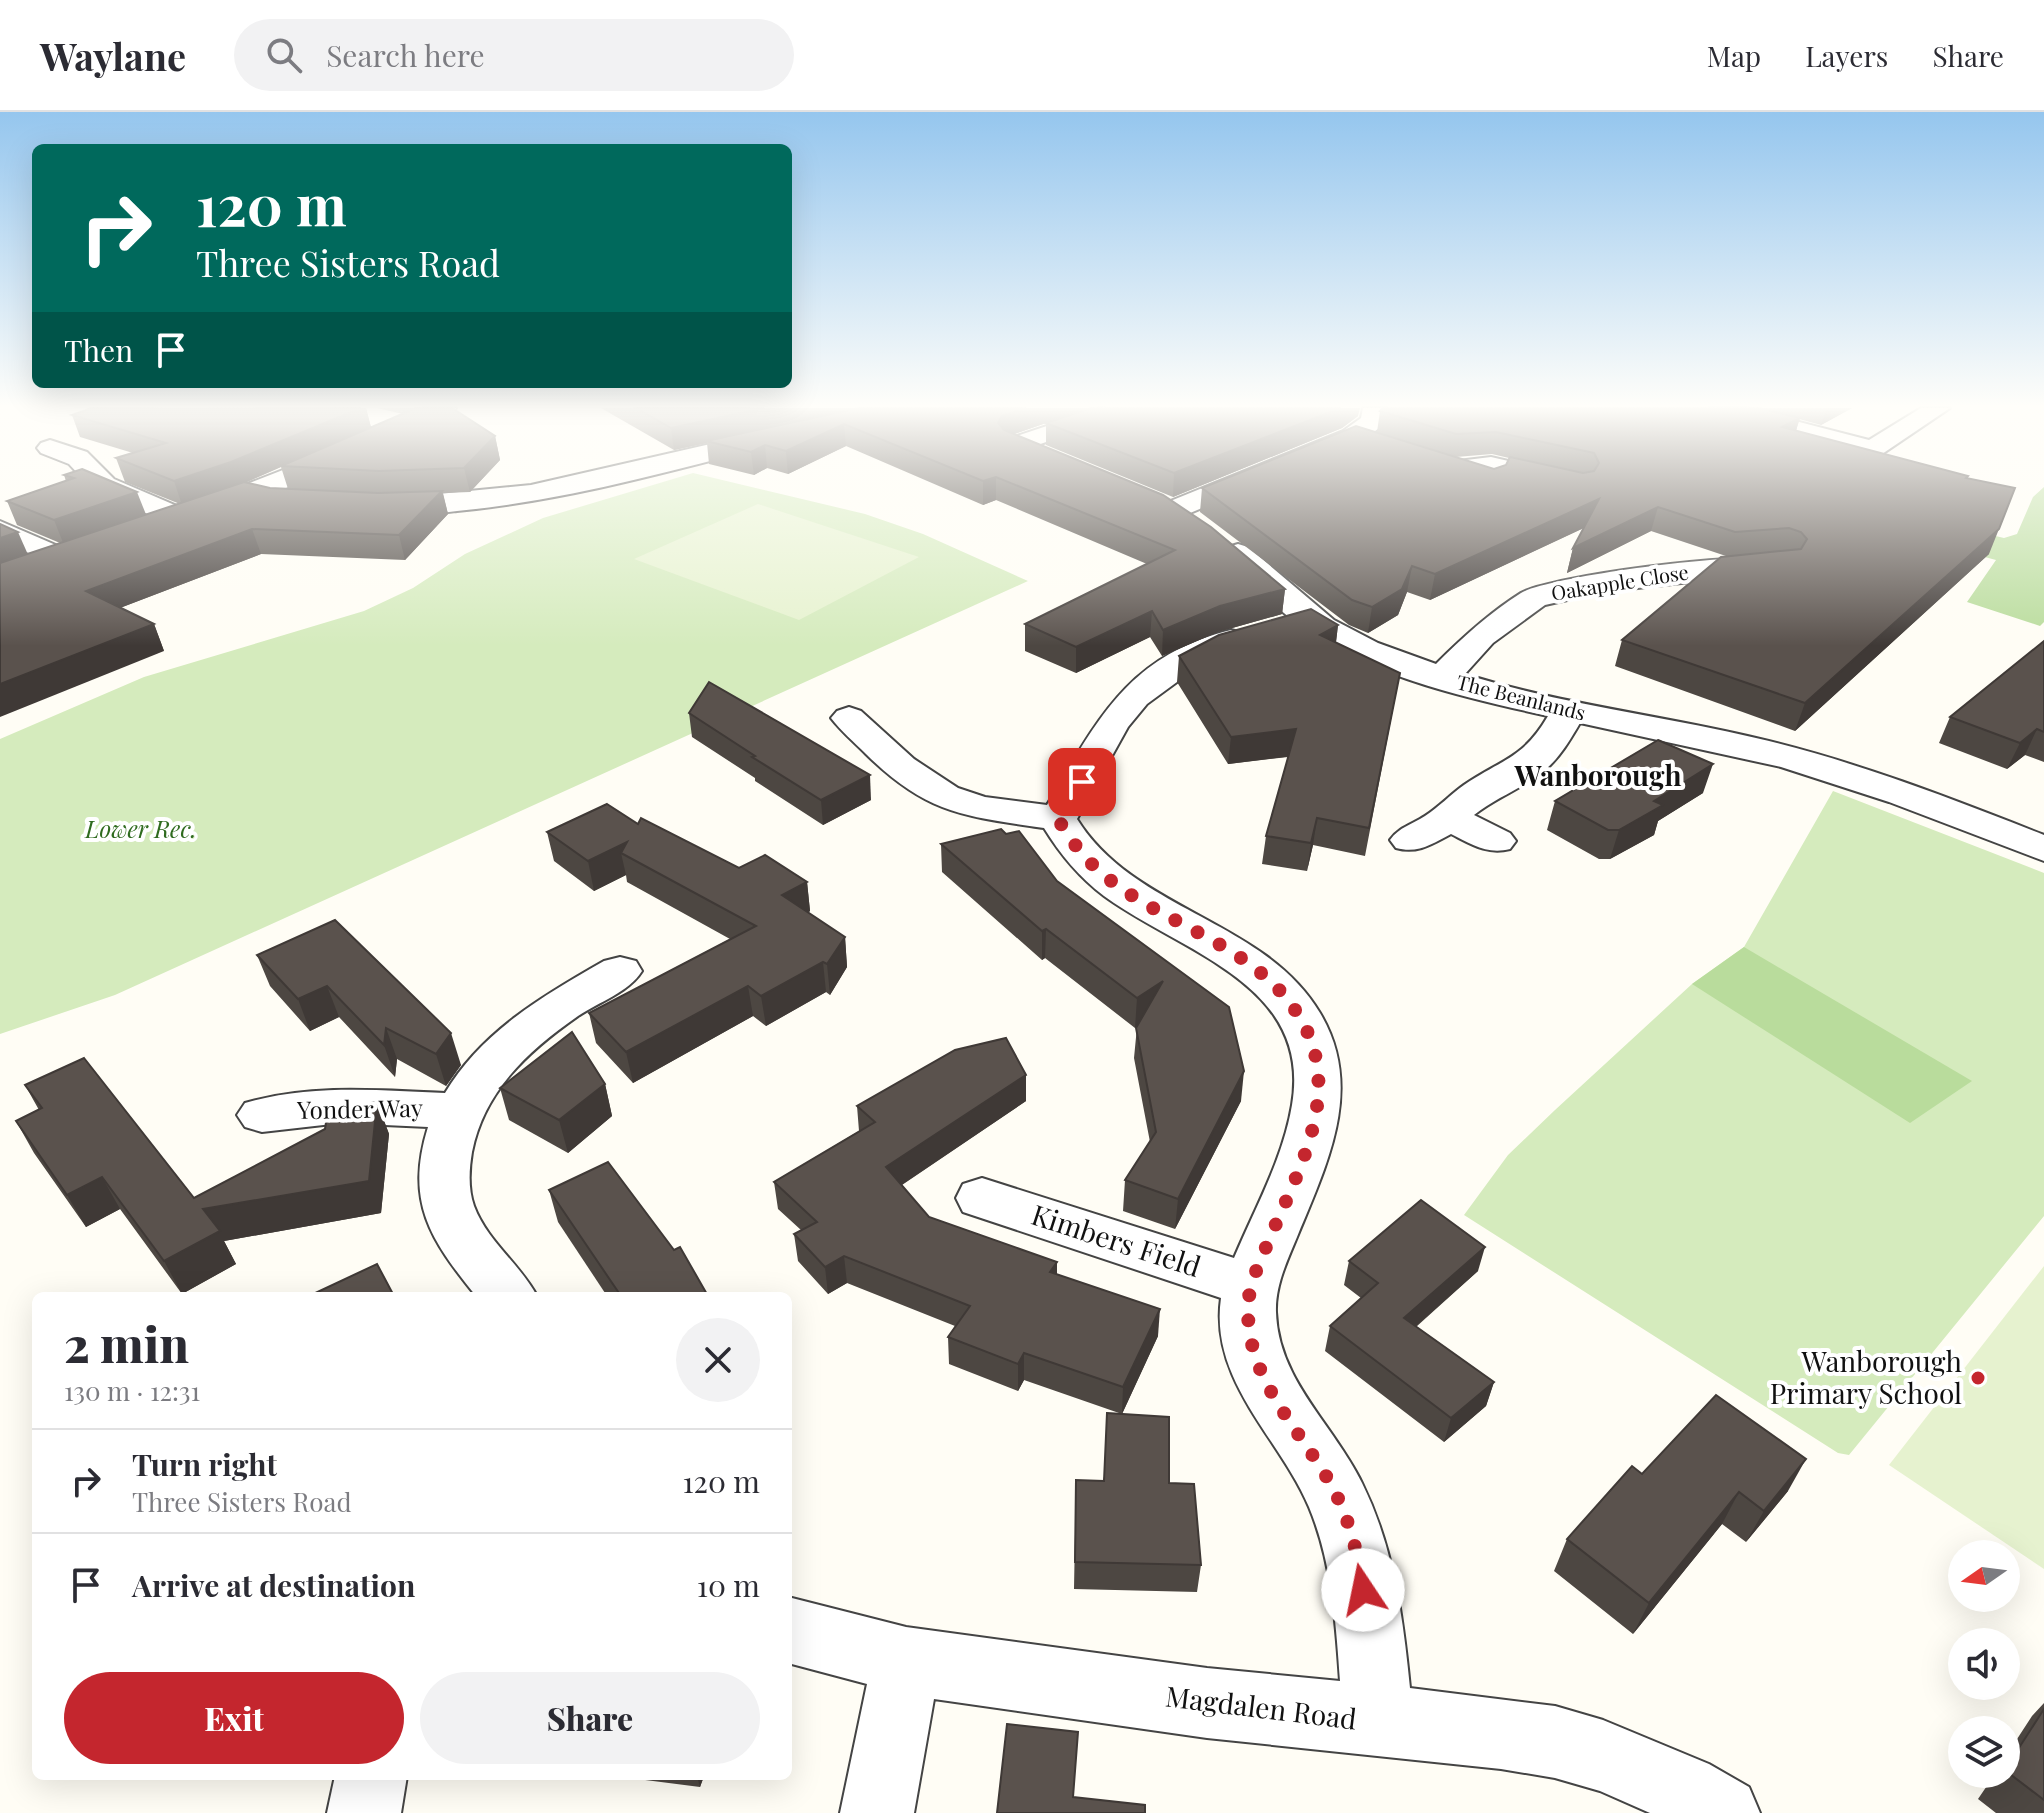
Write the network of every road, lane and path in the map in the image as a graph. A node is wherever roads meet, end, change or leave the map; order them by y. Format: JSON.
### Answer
{"nodes":[{"id":1,"x":110,"y":487,"type":"edge"},
{"id":2,"x":265,"y":487,"type":"edge"},
{"id":3,"x":559,"y":487,"type":"edge"},
{"id":4,"x":1228,"y":487,"type":"edge"},
{"id":5,"x":250,"y":494,"type":"junction"},
{"id":6,"x":1142,"y":497,"type":"edge"},
{"id":7,"x":294,"y":502,"type":"edge"},
{"id":8,"x":354,"y":504,"type":"edge"},
{"id":9,"x":1173,"y":510,"type":"junction"},
{"id":10,"x":181,"y":518,"type":"junction"},
{"id":11,"x":152,"y":528,"type":"edge"},
{"id":12,"x":0,"y":530,"type":"edge"},
{"id":13,"x":92,"y":548,"type":"edge"},
{"id":14,"x":62,"y":558,"type":"junction"},
{"id":15,"x":1781,"y":565,"type":"edge"},
{"id":16,"x":25,"y":571,"type":"edge"},
{"id":17,"x":1313,"y":620,"type":"junction"},
{"id":18,"x":1442,"y":678,"type":"junction"},
{"id":19,"x":1569,"y":710,"type":"junction"},
{"id":20,"x":849,"y":718,"type":"dead end"},
{"id":21,"x":1447,"y":817,"type":"junction"},
{"id":22,"x":1058,"y":819,"type":"junction"},
{"id":23,"x":2036,"y":835,"type":"edge"},
{"id":24,"x":1410,"y":840,"type":"dead end"},
{"id":25,"x":1496,"y":841,"type":"dead end"},
{"id":26,"x":620,"y":971,"type":"dead end"},
{"id":27,"x":457,"y":1111,"type":"junction"},
{"id":28,"x":262,"y":1115,"type":"dead end"},
{"id":29,"x":982,"y":1198,"type":"dead end"},
{"id":30,"x":1250,"y":1285,"type":"junction"},
{"id":31,"x":506,"y":1292,"type":"edge"},
{"id":32,"x":792,"y":1631,"type":"edge"},
{"id":33,"x":906,"y":1661,"type":"junction"},
{"id":34,"x":1378,"y":1722,"type":"junction"},
{"id":35,"x":370,"y":1780,"type":"edge"},
{"id":36,"x":364,"y":1813,"type":"edge"},
{"id":37,"x":877,"y":1813,"type":"edge"},
{"id":38,"x":1723,"y":1813,"type":"edge"}],
"edges":[{"from":1,"to":10,"type":"street"},
{"from":2,"to":5,"type":"street"},
{"from":3,"to":8,"type":"street"},
{"from":4,"to":9,"type":"street"},
{"from":5,"to":7,"type":"street"},
{"from":5,"to":10,"type":"street"},
{"from":6,"to":9,"type":"street","name":"The Beanlands"},
{"from":9,"to":17,"type":"street","name":"The Beanlands"},
{"from":10,"to":11,"type":"street"},
{"from":12,"to":14,"type":"street"},
{"from":13,"to":14,"type":"street"},
{"from":14,"to":16,"type":"street"},
{"from":15,"to":18,"type":"street","name":"Oakapple Close"},
{"from":17,"to":18,"type":"street","name":"The Beanlands"},
{"from":17,"to":22,"type":"street"},
{"from":18,"to":19,"type":"street","name":"The Beanlands"},
{"from":19,"to":21,"type":"street"},
{"from":19,"to":23,"type":"street","name":"The Beanlands"},
{"from":20,"to":22,"type":"street"},
{"from":21,"to":24,"type":"street"},
{"from":21,"to":25,"type":"street"},
{"from":22,"to":30,"type":"street"},
{"from":26,"to":27,"type":"street","name":"Yonder Way"},
{"from":27,"to":28,"type":"street","name":"Yonder Way"},
{"from":27,"to":31,"type":"street","name":"Yonder Way"},
{"from":29,"to":30,"type":"street","name":"Kimbers Field"},
{"from":30,"to":34,"type":"street"},
{"from":32,"to":33,"type":"street","name":"Magdalen Road"},
{"from":33,"to":34,"type":"street","name":"Magdalen Road"},
{"from":33,"to":37,"type":"street"},
{"from":34,"to":38,"type":"street","name":"Magdalen Road"},
{"from":35,"to":36,"type":"street"}]}
